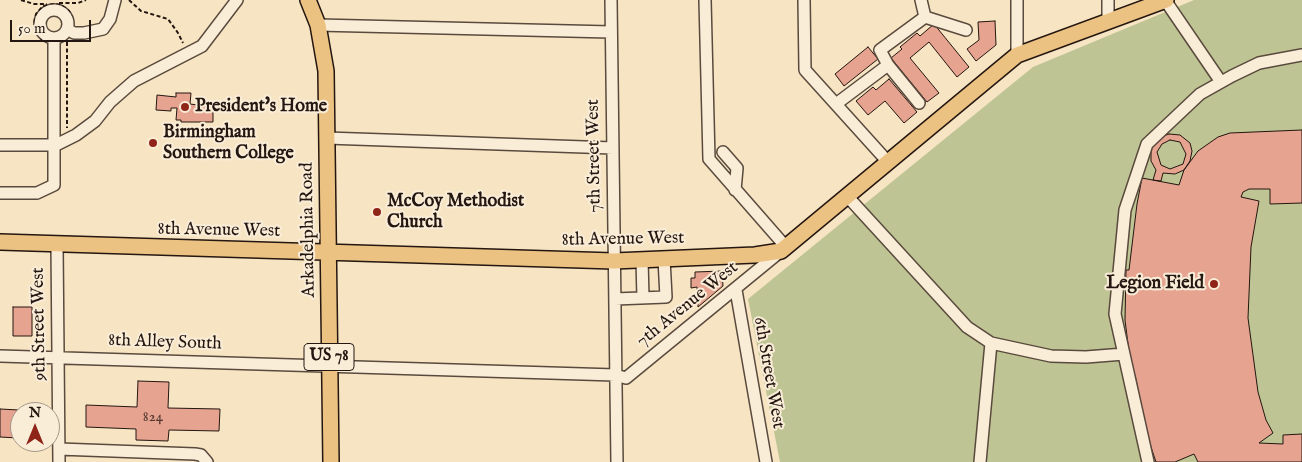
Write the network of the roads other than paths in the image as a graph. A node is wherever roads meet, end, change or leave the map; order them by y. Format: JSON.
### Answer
{"nodes":[{"id":1,"x":115,"y":0,"type":"edge"},
{"id":2,"x":237,"y":0,"type":"edge"},
{"id":3,"x":308,"y":0,"type":"edge"},
{"id":4,"x":611,"y":0,"type":"edge"},
{"id":5,"x":705,"y":0,"type":"edge"},
{"id":6,"x":804,"y":0,"type":"edge"},
{"id":7,"x":921,"y":0,"type":"edge"},
{"id":8,"x":1017,"y":0,"type":"edge"},
{"id":9,"x":1108,"y":0,"type":"edge"},
{"id":10,"x":1165,"y":0,"type":"edge"},
{"id":11,"x":925,"y":17,"type":"junction"},
{"id":12,"x":1108,"y":21,"type":"junction"},
{"id":13,"x":318,"y":25,"type":"junction"},
{"id":14,"x":69,"y":30,"type":"junction"},
{"id":15,"x":966,"y":30,"type":"dead end"},
{"id":16,"x":611,"y":32,"type":"junction"},
{"id":17,"x":54,"y":38,"type":"junction"},
{"id":18,"x":1017,"y":55,"type":"junction"},
{"id":19,"x":1302,"y":55,"type":"edge"},
{"id":20,"x":888,"y":65,"type":"junction"},
{"id":21,"x":1221,"y":82,"type":"junction"},
{"id":22,"x":919,"y":103,"type":"dead end"},
{"id":23,"x":836,"y":104,"type":"junction"},
{"id":24,"x":327,"y":138,"type":"junction"},
{"id":25,"x":0,"y":145,"type":"edge"},
{"id":26,"x":56,"y":145,"type":"junction"},
{"id":27,"x":613,"y":148,"type":"junction"},
{"id":28,"x":723,"y":152,"type":"dead end"},
{"id":29,"x":888,"y":162,"type":"junction"},
{"id":30,"x":736,"y":190,"type":"junction"},
{"id":31,"x":0,"y":193,"type":"edge"},
{"id":32,"x":847,"y":196,"type":"junction"},
{"id":33,"x":0,"y":242,"type":"edge"},
{"id":34,"x":57,"y":245,"type":"junction"},
{"id":35,"x":784,"y":249,"type":"junction"},
{"id":36,"x":328,"y":252,"type":"junction"},
{"id":37,"x":664,"y":259,"type":"junction"},
{"id":38,"x":642,"y":260,"type":"junction"},
{"id":39,"x":614,"y":261,"type":"junction"},
{"id":40,"x":736,"y":290,"type":"junction"},
{"id":41,"x":615,"y":298,"type":"junction"},
{"id":42,"x":643,"y":298,"type":"junction"},
{"id":43,"x":990,"y":343,"type":"junction"},
{"id":44,"x":1124,"y":354,"type":"junction"},
{"id":45,"x":0,"y":356,"type":"edge"},
{"id":46,"x":58,"y":357,"type":"junction"},
{"id":47,"x":330,"y":366,"type":"junction"},
{"id":48,"x":615,"y":375,"type":"junction"},
{"id":49,"x":58,"y":402,"type":"edge"},
{"id":50,"x":60,"y":449,"type":"edge"},
{"id":51,"x":207,"y":462,"type":"edge"},
{"id":52,"x":330,"y":462,"type":"edge"},
{"id":53,"x":617,"y":462,"type":"edge"},
{"id":54,"x":766,"y":462,"type":"edge"},
{"id":55,"x":980,"y":462,"type":"edge"},
{"id":56,"x":1148,"y":462,"type":"edge"}],
"edges":[{"from":1,"to":14,"type":"street"},
{"from":2,"to":26,"type":"street"},
{"from":3,"to":13,"type":"main road","name":"Arkadelphia Road","number":"US 78"},
{"from":4,"to":16,"type":"street","name":"7th Street West"},
{"from":5,"to":30,"type":"street"},
{"from":6,"to":23,"type":"street"},
{"from":7,"to":11,"type":"street"},
{"from":8,"to":18,"type":"street"},
{"from":9,"to":12,"type":"street"},
{"from":10,"to":12,"type":"main road"},
{"from":10,"to":21,"type":"street"},
{"from":11,"to":15,"type":"street"},
{"from":11,"to":20,"type":"street"},
{"from":12,"to":18,"type":"main road"},
{"from":13,"to":16,"type":"street"},
{"from":13,"to":24,"type":"main road","name":"Arkadelphia Road","number":"US 78"},
{"from":14,"to":17,"type":"street"},
{"from":14,"to":17,"type":"street"},
{"from":16,"to":27,"type":"street","name":"7th Street West"},
{"from":17,"to":26,"type":"street"},
{"from":18,"to":29,"type":"main road"},
{"from":19,"to":21,"type":"street"},
{"from":20,"to":22,"type":"street"},
{"from":20,"to":23,"type":"street"},
{"from":21,"to":44,"type":"street"},
{"from":23,"to":29,"type":"street"},
{"from":24,"to":27,"type":"street"},
{"from":24,"to":36,"type":"main road","name":"Arkadelphia Road","number":"US 78"},
{"from":25,"to":26,"type":"street"},
{"from":26,"to":31,"type":"street"},
{"from":27,"to":39,"type":"street","name":"7th Street West"},
{"from":28,"to":30,"type":"street"},
{"from":29,"to":32,"type":"main road"},
{"from":30,"to":35,"type":"street"},
{"from":32,"to":35,"type":"main road"},
{"from":32,"to":43,"type":"street"},
{"from":33,"to":34,"type":"main road","name":"8th Avenue West"},
{"from":34,"to":36,"type":"main road","name":"8th Avenue West"},
{"from":34,"to":46,"type":"street","name":"9th Street West"},
{"from":35,"to":37,"type":"main road","name":"8th Avenue West"},
{"from":35,"to":40,"type":"street","name":"7th Avenue West"},
{"from":36,"to":39,"type":"main road","name":"8th Avenue West"},
{"from":36,"to":47,"type":"main road","name":"Arkadelphia Road","number":"US 78"},
{"from":37,"to":38,"type":"main road","name":"8th Avenue West"},
{"from":37,"to":42,"type":"street"},
{"from":38,"to":39,"type":"main road","name":"8th Avenue West"},
{"from":38,"to":42,"type":"street"},
{"from":39,"to":41,"type":"street","name":"7th Street West"},
{"from":40,"to":48,"type":"street","name":"7th Avenue West"},
{"from":40,"to":54,"type":"street","name":"6th Street West"},
{"from":41,"to":42,"type":"street"},
{"from":41,"to":48,"type":"street","name":"7th Street West"},
{"from":43,"to":44,"type":"street"},
{"from":43,"to":55,"type":"street"},
{"from":44,"to":56,"type":"street"},
{"from":45,"to":46,"type":"street","name":"8th Alley South"},
{"from":46,"to":47,"type":"street","name":"8th Alley South"},
{"from":46,"to":49,"type":"street","name":"9th Street West"},
{"from":47,"to":48,"type":"street","name":"8th Alley South"},
{"from":47,"to":52,"type":"main road","name":"Arkadelphia Road","number":"US 78"},
{"from":48,"to":53,"type":"street","name":"7th Street West"},
{"from":50,"to":51,"type":"street"}]}
